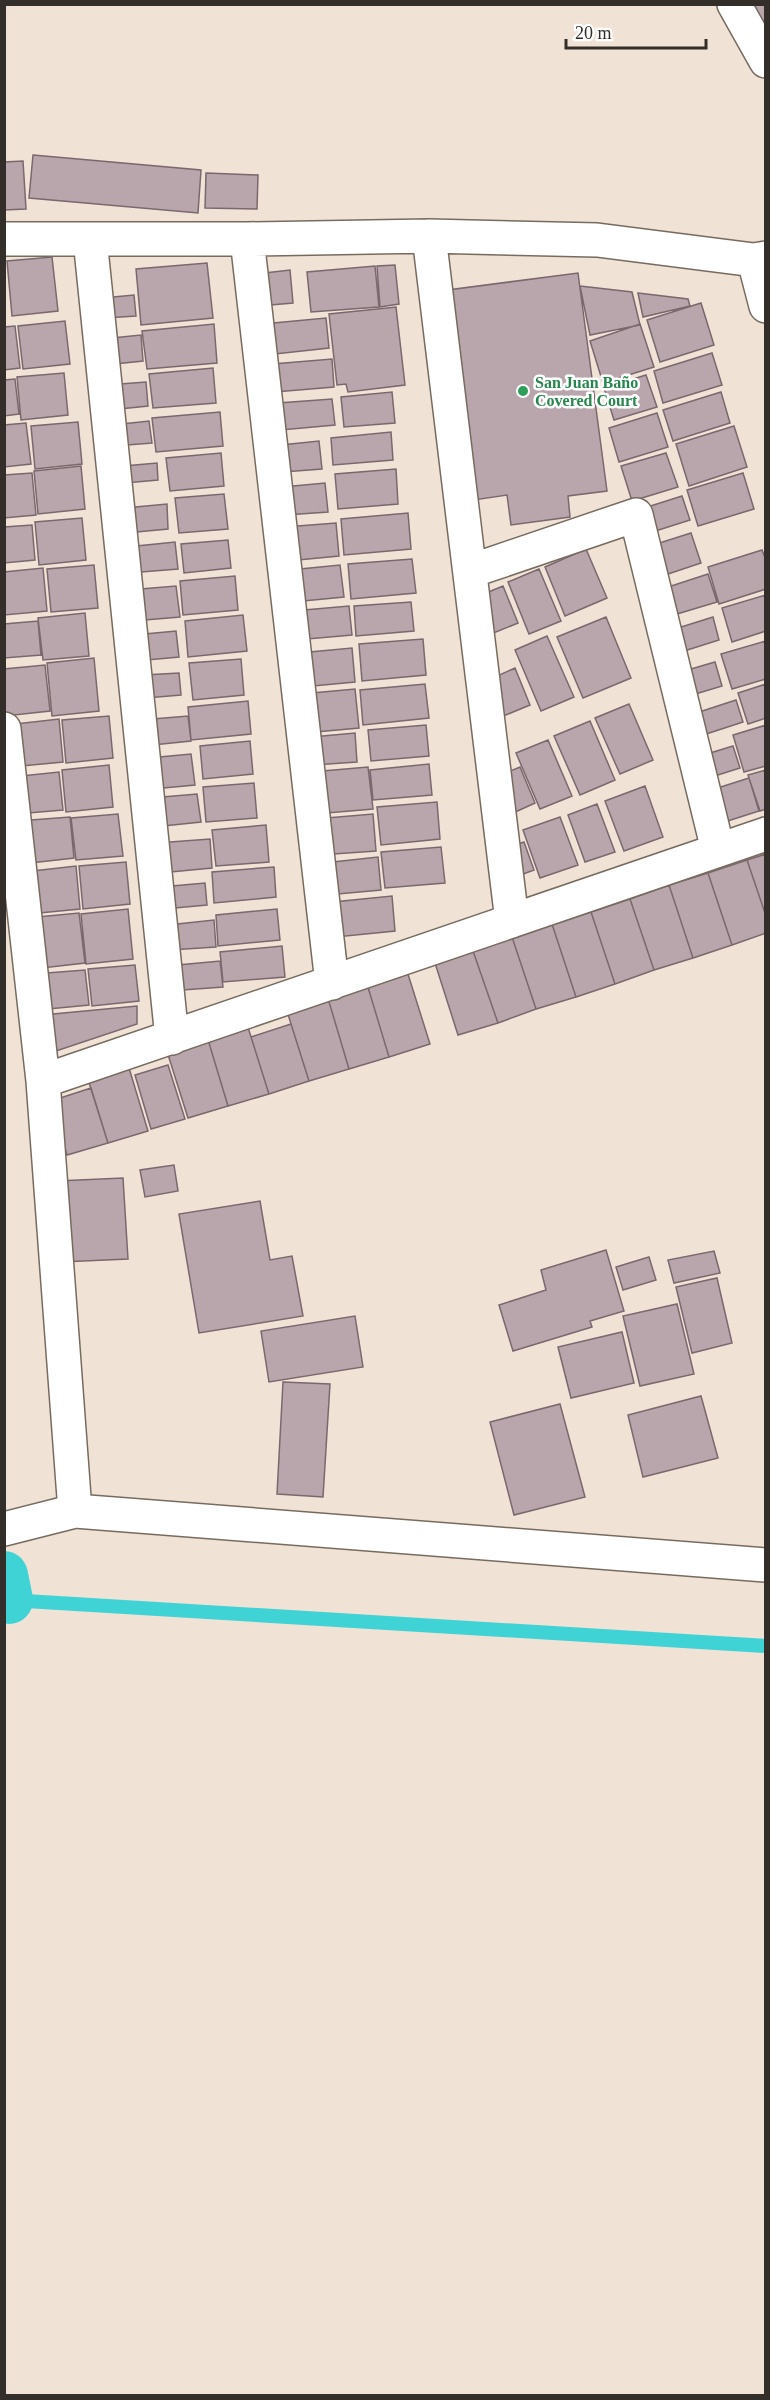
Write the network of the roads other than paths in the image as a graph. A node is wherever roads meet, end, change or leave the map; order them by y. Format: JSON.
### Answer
{"nodes":[{"id":1,"x":734,"y":4,"type":"edge"},
{"id":2,"x":765,"y":61,"type":"edge"},
{"id":3,"x":429,"y":236,"type":"junction"},
{"id":4,"x":4,"y":239,"type":"edge"},
{"id":5,"x":90,"y":239,"type":"junction"},
{"id":6,"x":248,"y":239,"type":"junction"},
{"id":7,"x":760,"y":259,"type":"edge"},
{"id":8,"x":765,"y":306,"type":"edge"},
{"id":9,"x":471,"y":571,"type":"junction"},
{"id":10,"x":4,"y":729,"type":"edge"},
{"id":11,"x":765,"y":834,"type":"edge"},
{"id":12,"x":718,"y":850,"type":"junction"},
{"id":13,"x":512,"y":921,"type":"junction"},
{"id":14,"x":332,"y":983,"type":"junction"},
{"id":15,"x":172,"y":1038,"type":"junction"},
{"id":16,"x":43,"y":1082,"type":"junction"},
{"id":17,"x":75,"y":1511,"type":"junction"},
{"id":18,"x":4,"y":1528,"type":"edge"},
{"id":19,"x":765,"y":1565,"type":"edge"}],
"edges":[{"from":1,"to":2,"type":"street"},
{"from":3,"to":6,"type":"street"},
{"from":3,"to":7,"type":"street"},
{"from":3,"to":9,"type":"street"},
{"from":4,"to":5,"type":"street"},
{"from":5,"to":6,"type":"street"},
{"from":5,"to":15,"type":"street"},
{"from":6,"to":14,"type":"street"},
{"from":7,"to":8,"type":"street"},
{"from":9,"to":12,"type":"street"},
{"from":9,"to":13,"type":"street"},
{"from":10,"to":16,"type":"street"},
{"from":11,"to":12,"type":"street"},
{"from":12,"to":13,"type":"street"},
{"from":13,"to":14,"type":"street"},
{"from":14,"to":15,"type":"street"},
{"from":15,"to":16,"type":"street"},
{"from":16,"to":17,"type":"street"},
{"from":17,"to":18,"type":"street"},
{"from":17,"to":19,"type":"street"}]}
